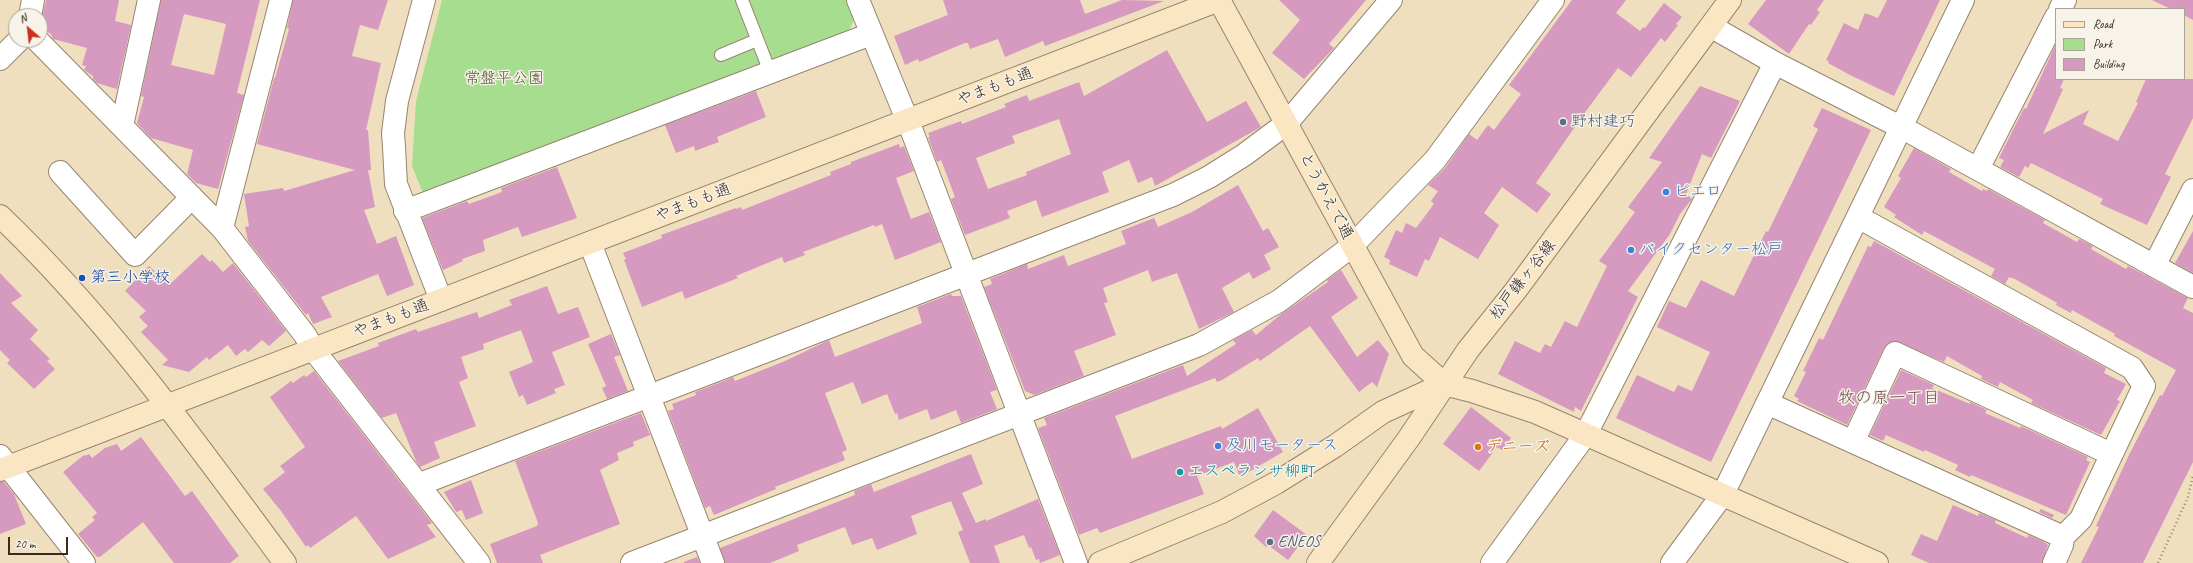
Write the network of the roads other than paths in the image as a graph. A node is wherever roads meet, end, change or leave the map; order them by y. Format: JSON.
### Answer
{"nodes":[{"id":1,"x":149,"y":0,"type":"edge"},
{"id":2,"x":281,"y":0,"type":"edge"},
{"id":3,"x":424,"y":0,"type":"edge"},
{"id":4,"x":742,"y":0,"type":"edge"},
{"id":5,"x":858,"y":0,"type":"edge"},
{"id":6,"x":1219,"y":0,"type":"edge"},
{"id":7,"x":1391,"y":0,"type":"edge"},
{"id":8,"x":1553,"y":0,"type":"edge"},
{"id":9,"x":1730,"y":0,"type":"edge"},
{"id":10,"x":1963,"y":0,"type":"edge"},
{"id":11,"x":2055,"y":19,"type":"edge"},
{"id":12,"x":1712,"y":27,"type":"junction"},
{"id":13,"x":871,"y":34,"type":"junction"},
{"id":14,"x":757,"y":40,"type":"junction"},
{"id":15,"x":11,"y":48,"type":"edge"},
{"id":16,"x":45,"y":48,"type":"edge"},
{"id":17,"x":721,"y":54,"type":"dead end"},
{"id":18,"x":0,"y":59,"type":"edge"},
{"id":19,"x":1775,"y":63,"type":"junction"},
{"id":20,"x":770,"y":72,"type":"junction"},
{"id":21,"x":907,"y":121,"type":"junction"},
{"id":22,"x":1287,"y":123,"type":"junction"},
{"id":23,"x":122,"y":126,"type":"junction"},
{"id":24,"x":1901,"y":127,"type":"junction"},
{"id":25,"x":1978,"y":169,"type":"junction"},
{"id":26,"x":60,"y":172,"type":"dead end"},
{"id":27,"x":2193,"y":190,"type":"edge"},
{"id":28,"x":192,"y":197,"type":"junction"},
{"id":29,"x":405,"y":211,"type":"junction"},
{"id":30,"x":0,"y":216,"type":"edge"},
{"id":31,"x":1858,"y":217,"type":"junction"},
{"id":32,"x":222,"y":228,"type":"junction"},
{"id":33,"x":590,"y":243,"type":"junction"},
{"id":34,"x":1352,"y":246,"type":"junction"},
{"id":35,"x":2154,"y":266,"type":"junction"},
{"id":36,"x":967,"y":275,"type":"junction"},
{"id":37,"x":2193,"y":287,"type":"edge"},
{"id":38,"x":441,"y":300,"type":"junction"},
{"id":39,"x":313,"y":349,"type":"junction"},
{"id":40,"x":1444,"y":384,"type":"junction"},
{"id":41,"x":648,"y":395,"type":"junction"},
{"id":42,"x":1767,"y":403,"type":"junction"},
{"id":43,"x":166,"y":404,"type":"junction"},
{"id":44,"x":1019,"y":415,"type":"junction"},
{"id":45,"x":1586,"y":434,"type":"junction"},
{"id":46,"x":1853,"y":442,"type":"junction"},
{"id":47,"x":2111,"y":454,"type":"junction"},
{"id":48,"x":3,"y":464,"type":"edge"},
{"id":49,"x":420,"y":484,"type":"junction"},
{"id":50,"x":1723,"y":494,"type":"junction"},
{"id":51,"x":702,"y":536,"type":"junction"},
{"id":52,"x":2063,"y":537,"type":"junction"},
{"id":53,"x":84,"y":563,"type":"edge"},
{"id":54,"x":285,"y":563,"type":"edge"},
{"id":55,"x":479,"y":563,"type":"edge"},
{"id":56,"x":632,"y":563,"type":"edge"},
{"id":57,"x":713,"y":563,"type":"edge"},
{"id":58,"x":1076,"y":563,"type":"edge"},
{"id":59,"x":1100,"y":563,"type":"edge"},
{"id":60,"x":1318,"y":563,"type":"edge"},
{"id":61,"x":1492,"y":563,"type":"edge"},
{"id":62,"x":1672,"y":563,"type":"edge"},
{"id":63,"x":1876,"y":563,"type":"edge"},
{"id":64,"x":2054,"y":563,"type":"edge"}],
"edges":[{"from":1,"to":23,"type":"street"},
{"from":2,"to":32,"type":"street"},
{"from":3,"to":29,"type":"street"},
{"from":4,"to":14,"type":"lane"},
{"from":5,"to":13,"type":"street"},
{"from":6,"to":21,"type":"street","name":"やまもも通"},
{"from":6,"to":22,"type":"street","name":"とうかえで通"},
{"from":7,"to":22,"type":"street"},
{"from":8,"to":34,"type":"street"},
{"from":9,"to":12,"type":"street","name":"松戸鎌ヶ谷線"},
{"from":10,"to":24,"type":"street"},
{"from":11,"to":25,"type":"street"},
{"from":12,"to":19,"type":"street"},
{"from":12,"to":40,"type":"street","name":"松戸鎌ヶ谷線"},
{"from":13,"to":20,"type":"street"},
{"from":13,"to":21,"type":"street"},
{"from":14,"to":17,"type":"lane"},
{"from":14,"to":20,"type":"lane"},
{"from":15,"to":18,"type":"street"},
{"from":16,"to":23,"type":"street"},
{"from":19,"to":24,"type":"street"},
{"from":19,"to":45,"type":"street"},
{"from":20,"to":29,"type":"street"},
{"from":21,"to":33,"type":"street","name":"やまもも通"},
{"from":21,"to":36,"type":"street"},
{"from":22,"to":34,"type":"street","name":"とうかえで通"},
{"from":22,"to":36,"type":"street"},
{"from":23,"to":28,"type":"street"},
{"from":24,"to":25,"type":"street"},
{"from":24,"to":31,"type":"street"},
{"from":25,"to":35,"type":"street"},
{"from":26,"to":28,"type":"street"},
{"from":27,"to":35,"type":"street"},
{"from":28,"to":32,"type":"street"},
{"from":29,"to":38,"type":"street"},
{"from":30,"to":43,"type":"street"},
{"from":31,"to":42,"type":"street"},
{"from":31,"to":47,"type":"street"},
{"from":32,"to":39,"type":"street"},
{"from":33,"to":38,"type":"street","name":"やまもも通"},
{"from":33,"to":41,"type":"street"},
{"from":34,"to":40,"type":"street","name":"とうかえで通"},
{"from":34,"to":44,"type":"street"},
{"from":35,"to":37,"type":"street"},
{"from":36,"to":41,"type":"street"},
{"from":36,"to":44,"type":"street"},
{"from":38,"to":39,"type":"street","name":"やまもも通"},
{"from":39,"to":43,"type":"street","name":"やまもも通"},
{"from":39,"to":49,"type":"street"},
{"from":40,"to":45,"type":"street"},
{"from":40,"to":59,"type":"street"},
{"from":40,"to":60,"type":"street","name":"松戸鎌ヶ谷線"},
{"from":41,"to":49,"type":"street"},
{"from":41,"to":51,"type":"street"},
{"from":42,"to":46,"type":"street"},
{"from":42,"to":50,"type":"street"},
{"from":43,"to":48,"type":"street","name":"やまもも通"},
{"from":43,"to":54,"type":"street"},
{"from":44,"to":51,"type":"street"},
{"from":44,"to":58,"type":"street"},
{"from":45,"to":50,"type":"street"},
{"from":45,"to":61,"type":"street"},
{"from":46,"to":47,"type":"street"},
{"from":46,"to":52,"type":"street"},
{"from":47,"to":52,"type":"street"},
{"from":48,"to":53,"type":"street"},
{"from":49,"to":55,"type":"street"},
{"from":50,"to":62,"type":"street"},
{"from":50,"to":63,"type":"street"},
{"from":51,"to":56,"type":"street"},
{"from":51,"to":57,"type":"street"},
{"from":52,"to":64,"type":"street"}]}
